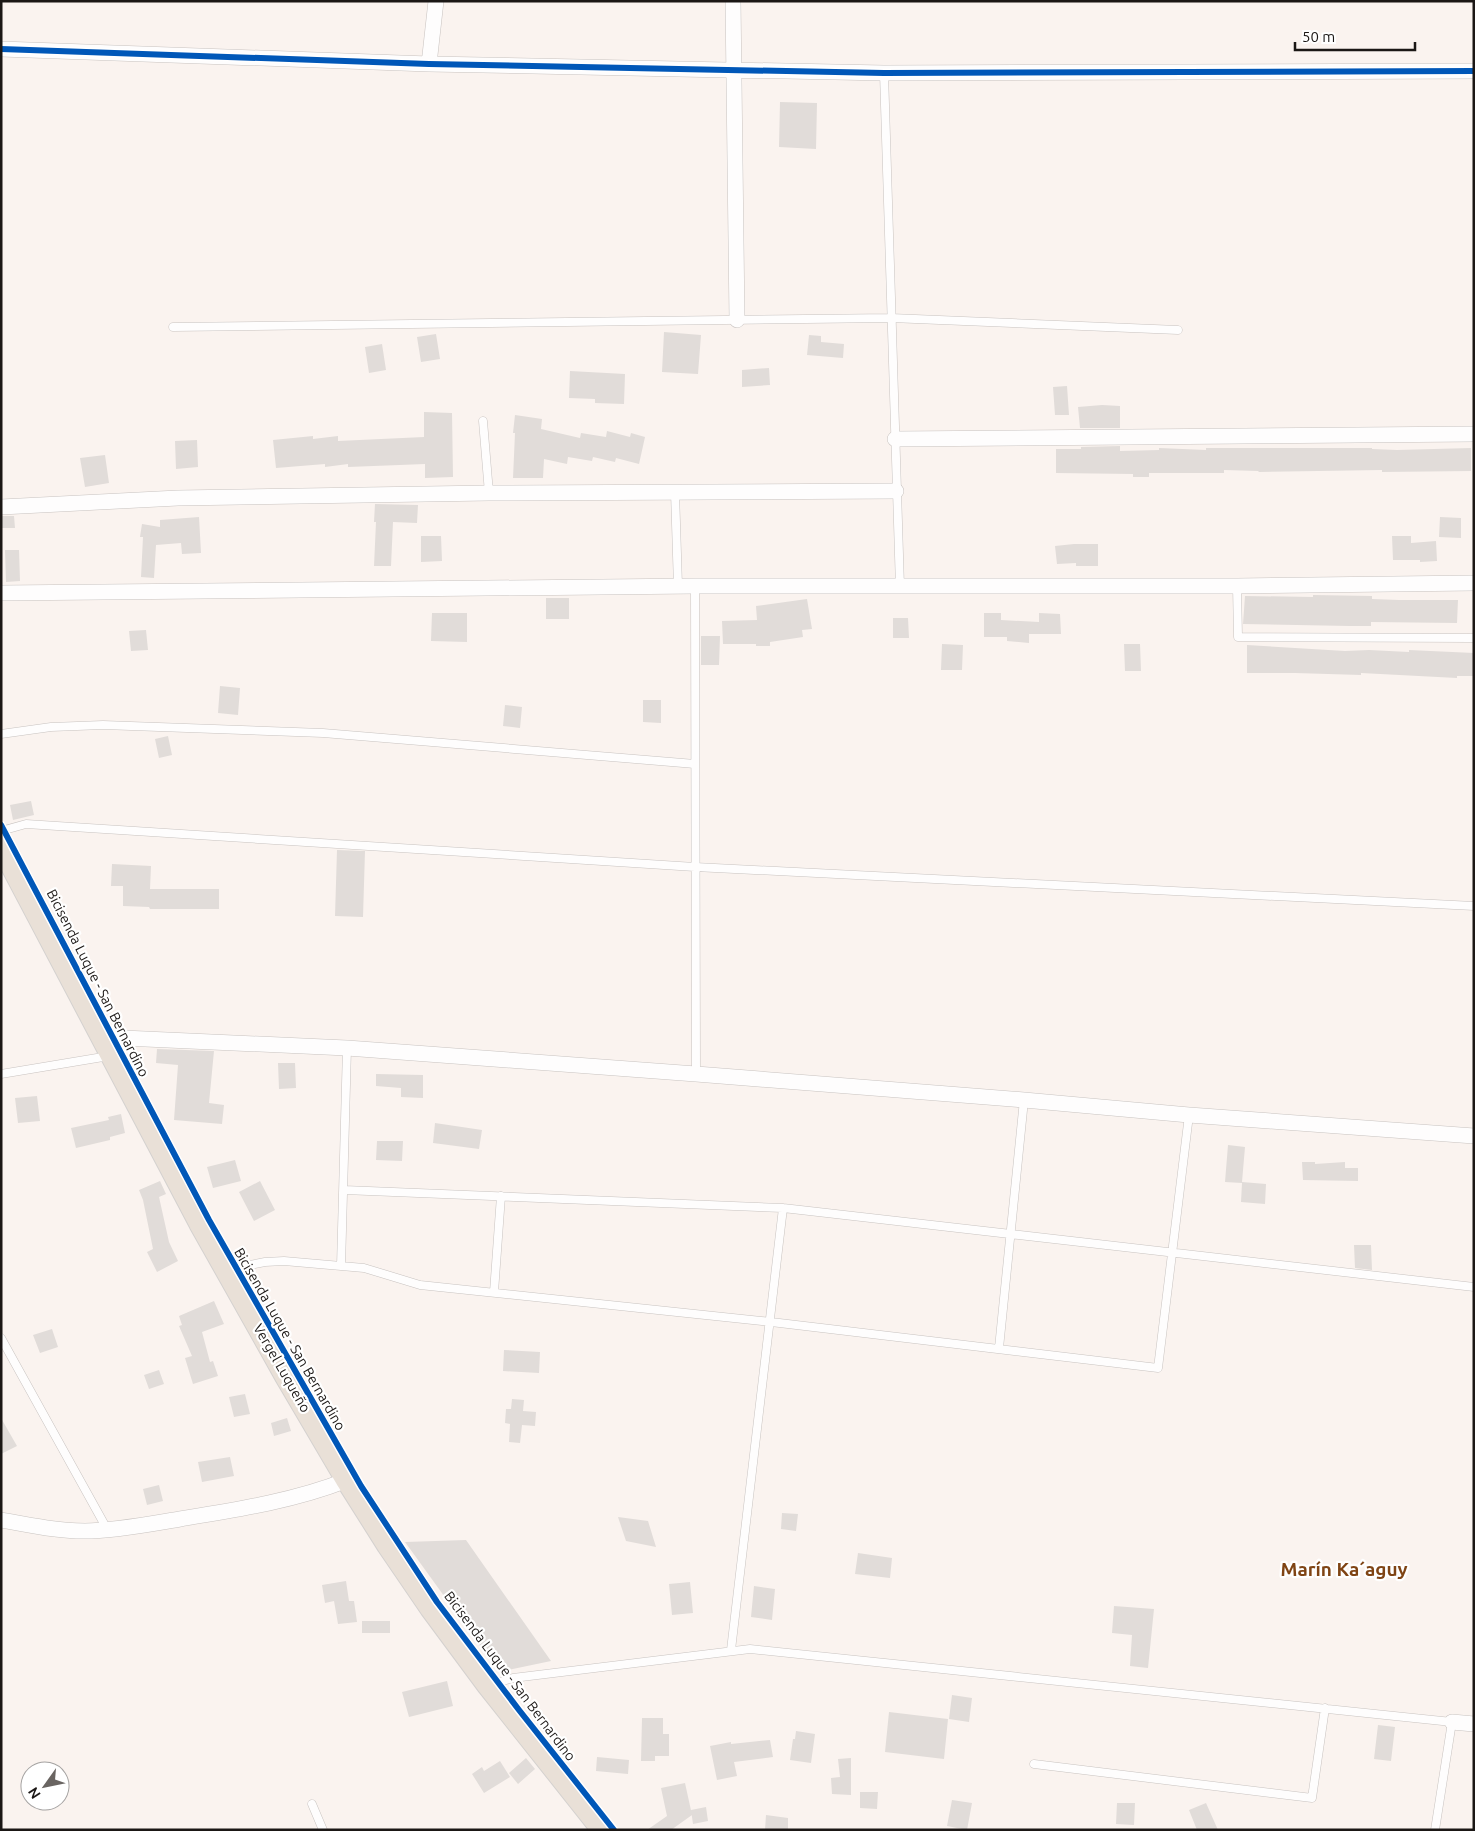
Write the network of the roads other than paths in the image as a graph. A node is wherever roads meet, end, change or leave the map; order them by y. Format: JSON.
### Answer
{"nodes":[{"id":1,"x":436,"y":1,"type":"edge"},
{"id":2,"x":733,"y":1,"type":"edge"},
{"id":3,"x":1,"y":49,"type":"edge"},
{"id":4,"x":430,"y":64,"type":"junction"},
{"id":5,"x":734,"y":71,"type":"junction"},
{"id":6,"x":1474,"y":71,"type":"edge"},
{"id":7,"x":884,"y":73,"type":"junction"},
{"id":8,"x":891,"y":318,"type":"junction"},
{"id":9,"x":737,"y":320,"type":"junction"},
{"id":10,"x":173,"y":327,"type":"dead end"},
{"id":11,"x":1178,"y":330,"type":"dead end"},
{"id":12,"x":483,"y":421,"type":"dead end"},
{"id":13,"x":1474,"y":434,"type":"edge"},
{"id":14,"x":895,"y":439,"type":"junction"},
{"id":15,"x":896,"y":491,"type":"junction"},
{"id":16,"x":675,"y":492,"type":"junction"},
{"id":17,"x":489,"y":494,"type":"junction"},
{"id":18,"x":1,"y":507,"type":"edge"},
{"id":19,"x":1474,"y":584,"type":"edge"},
{"id":20,"x":678,"y":586,"type":"junction"},
{"id":21,"x":695,"y":586,"type":"junction"},
{"id":22,"x":1237,"y":586,"type":"junction"},
{"id":23,"x":900,"y":587,"type":"junction"},
{"id":24,"x":1,"y":594,"type":"edge"},
{"id":25,"x":1474,"y":638,"type":"edge"},
{"id":26,"x":1,"y":734,"type":"edge"},
{"id":27,"x":695,"y":764,"type":"junction"},
{"id":28,"x":1,"y":831,"type":"edge"},
{"id":29,"x":1,"y":845,"type":"edge"},
{"id":30,"x":695,"y":867,"type":"junction"},
{"id":31,"x":1474,"y":906,"type":"edge"},
{"id":32,"x":106,"y":1046,"type":"junction"},
{"id":33,"x":346,"y":1048,"type":"junction"},
{"id":34,"x":1,"y":1074,"type":"edge"},
{"id":35,"x":696,"y":1074,"type":"junction"},
{"id":36,"x":1024,"y":1100,"type":"junction"},
{"id":37,"x":1189,"y":1115,"type":"junction"},
{"id":38,"x":1474,"y":1136,"type":"edge"},
{"id":39,"x":344,"y":1190,"type":"junction"},
{"id":40,"x":501,"y":1196,"type":"junction"},
{"id":41,"x":783,"y":1208,"type":"junction"},
{"id":42,"x":1010,"y":1234,"type":"junction"},
{"id":43,"x":1173,"y":1252,"type":"junction"},
{"id":44,"x":341,"y":1266,"type":"junction"},
{"id":45,"x":227,"y":1270,"type":"junction"},
{"id":46,"x":1474,"y":1287,"type":"edge"},
{"id":47,"x":494,"y":1292,"type":"junction"},
{"id":48,"x":770,"y":1322,"type":"junction"},
{"id":49,"x":1,"y":1338,"type":"edge"},
{"id":50,"x":999,"y":1348,"type":"junction"},
{"id":51,"x":347,"y":1480,"type":"junction"},
{"id":52,"x":1,"y":1520,"type":"edge"},
{"id":53,"x":107,"y":1529,"type":"junction"},
{"id":54,"x":732,"y":1650,"type":"junction"},
{"id":55,"x":488,"y":1685,"type":"junction"},
{"id":56,"x":1325,"y":1708,"type":"junction"},
{"id":57,"x":1452,"y":1722,"type":"junction"},
{"id":58,"x":1474,"y":1724,"type":"edge"},
{"id":59,"x":1034,"y":1764,"type":"dead end"},
{"id":60,"x":312,"y":1804,"type":"dead end"},
{"id":61,"x":323,"y":1830,"type":"edge"},
{"id":62,"x":603,"y":1830,"type":"edge"},
{"id":63,"x":1435,"y":1830,"type":"edge"}],
"edges":[{"from":1,"to":4,"type":"street"},
{"from":2,"to":5,"type":"street"},
{"from":3,"to":4,"type":"street"},
{"from":4,"to":5,"type":"street"},
{"from":5,"to":7,"type":"street"},
{"from":5,"to":9,"type":"street"},
{"from":6,"to":7,"type":"street"},
{"from":7,"to":8,"type":"lane"},
{"from":8,"to":9,"type":"lane"},
{"from":8,"to":11,"type":"lane"},
{"from":8,"to":14,"type":"lane"},
{"from":9,"to":10,"type":"lane"},
{"from":12,"to":17,"type":"lane"},
{"from":13,"to":14,"type":"street"},
{"from":14,"to":15,"type":"lane"},
{"from":15,"to":16,"type":"street"},
{"from":15,"to":23,"type":"lane"},
{"from":16,"to":17,"type":"street"},
{"from":16,"to":20,"type":"lane"},
{"from":17,"to":18,"type":"street"},
{"from":19,"to":22,"type":"street"},
{"from":20,"to":21,"type":"street"},
{"from":20,"to":24,"type":"street"},
{"from":21,"to":23,"type":"street"},
{"from":21,"to":27,"type":"lane"},
{"from":22,"to":23,"type":"street"},
{"from":22,"to":25,"type":"lane"},
{"from":26,"to":27,"type":"lane"},
{"from":27,"to":30,"type":"lane"},
{"from":28,"to":30,"type":"lane"},
{"from":29,"to":32,"type":"main road","name":"Vergel Luqueño"},
{"from":30,"to":31,"type":"lane"},
{"from":30,"to":35,"type":"lane"},
{"from":32,"to":33,"type":"street"},
{"from":32,"to":34,"type":"lane"},
{"from":32,"to":45,"type":"main road","name":"Vergel Luqueño"},
{"from":33,"to":35,"type":"street"},
{"from":33,"to":39,"type":"lane"},
{"from":35,"to":36,"type":"street"},
{"from":36,"to":37,"type":"street"},
{"from":36,"to":42,"type":"lane"},
{"from":37,"to":38,"type":"street"},
{"from":37,"to":43,"type":"lane"},
{"from":39,"to":40,"type":"lane"},
{"from":39,"to":44,"type":"lane"},
{"from":40,"to":41,"type":"lane"},
{"from":40,"to":47,"type":"lane"},
{"from":41,"to":42,"type":"lane"},
{"from":41,"to":48,"type":"lane"},
{"from":42,"to":43,"type":"lane"},
{"from":42,"to":50,"type":"lane"},
{"from":43,"to":46,"type":"lane"},
{"from":43,"to":50,"type":"lane"},
{"from":44,"to":45,"type":"lane"},
{"from":44,"to":47,"type":"lane"},
{"from":45,"to":51,"type":"main road","name":"Vergel Luqueño"},
{"from":47,"to":48,"type":"lane"},
{"from":48,"to":50,"type":"lane"},
{"from":48,"to":54,"type":"lane"},
{"from":49,"to":53,"type":"lane"},
{"from":51,"to":53,"type":"street"},
{"from":51,"to":55,"type":"main road","name":"Vergel Luqueño"},
{"from":52,"to":53,"type":"street"},
{"from":54,"to":55,"type":"lane"},
{"from":54,"to":56,"type":"lane"},
{"from":55,"to":62,"type":"main road","name":"Vergel Luqueño"},
{"from":56,"to":57,"type":"lane"},
{"from":56,"to":59,"type":"lane"},
{"from":57,"to":58,"type":"street"},
{"from":57,"to":63,"type":"lane"},
{"from":60,"to":61,"type":"lane"}]}
